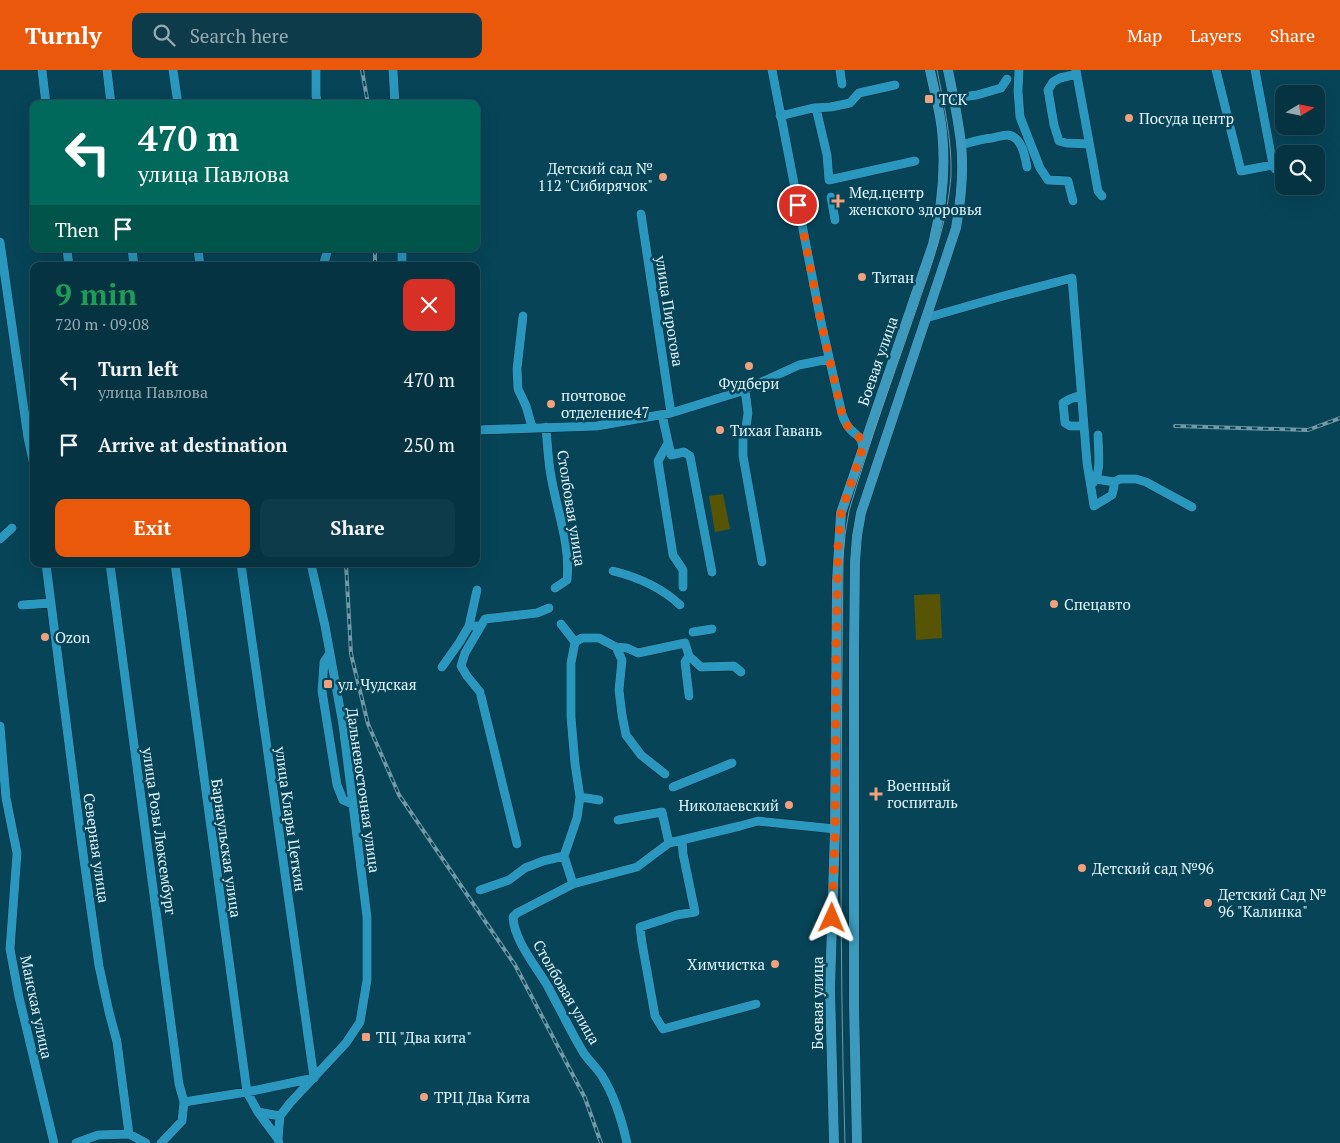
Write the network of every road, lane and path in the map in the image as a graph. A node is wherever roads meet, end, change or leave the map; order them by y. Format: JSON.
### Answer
{"nodes":[{"id":1,"x":42,"y":70,"type":"edge"},
{"id":2,"x":107,"y":70,"type":"edge"},
{"id":3,"x":173,"y":70,"type":"edge"},
{"id":4,"x":316,"y":70,"type":"edge"},
{"id":5,"x":393,"y":70,"type":"edge"},
{"id":6,"x":772,"y":70,"type":"edge"},
{"id":7,"x":840,"y":70,"type":"edge"},
{"id":8,"x":930,"y":70,"type":"edge"},
{"id":9,"x":948,"y":70,"type":"edge"},
{"id":10,"x":1019,"y":70,"type":"edge"},
{"id":11,"x":1216,"y":70,"type":"edge"},
{"id":12,"x":1255,"y":70,"type":"edge"},
{"id":13,"x":1076,"y":72,"type":"edge"},
{"id":14,"x":1007,"y":79,"type":"dead end"},
{"id":15,"x":842,"y":84,"type":"dead end"},
{"id":16,"x":895,"y":85,"type":"dead end"},
{"id":17,"x":954,"y":98,"type":"junction"},
{"id":18,"x":46,"y":100,"type":"edge"},
{"id":19,"x":111,"y":100,"type":"edge"},
{"id":20,"x":177,"y":100,"type":"edge"},
{"id":21,"x":317,"y":100,"type":"edge"},
{"id":22,"x":395,"y":100,"type":"edge"},
{"id":23,"x":816,"y":108,"type":"junction"},
{"id":24,"x":780,"y":116,"type":"junction"},
{"id":25,"x":1089,"y":144,"type":"junction"},
{"id":26,"x":961,"y":145,"type":"junction"},
{"id":27,"x":914,"y":161,"type":"dead end"},
{"id":28,"x":1273,"y":165,"type":"junction"},
{"id":29,"x":1027,"y":167,"type":"dead end"},
{"id":30,"x":1275,"y":169,"type":"edge"},
{"id":31,"x":1102,"y":196,"type":"dead end"},
{"id":32,"x":831,"y":197,"type":"dead end"},
{"id":33,"x":1073,"y":201,"type":"dead end"},
{"id":34,"x":641,"y":214,"type":"dead end"},
{"id":35,"x":835,"y":220,"type":"dead end"},
{"id":36,"x":0,"y":242,"type":"edge"},
{"id":37,"x":523,"y":316,"type":"dead end"},
{"id":38,"x":926,"y":318,"type":"junction"},
{"id":39,"x":829,"y":359,"type":"junction"},
{"id":40,"x":745,"y":390,"type":"junction"},
{"id":41,"x":1081,"y":395,"type":"junction"},
{"id":42,"x":667,"y":414,"type":"junction"},
{"id":43,"x":842,"y":414,"type":"junction"},
{"id":44,"x":871,"y":422,"type":"junction"},
{"id":45,"x":1084,"y":426,"type":"junction"},
{"id":46,"x":532,"y":427,"type":"junction"},
{"id":47,"x":546,"y":427,"type":"junction"},
{"id":48,"x":480,"y":430,"type":"edge"},
{"id":49,"x":1098,"y":436,"type":"dead end"},
{"id":50,"x":668,"y":443,"type":"junction"},
{"id":51,"x":30,"y":447,"type":"edge"},
{"id":52,"x":863,"y":447,"type":"junction"},
{"id":53,"x":1096,"y":479,"type":"junction"},
{"id":54,"x":1114,"y":482,"type":"junction"},
{"id":55,"x":1090,"y":487,"type":"junction"},
{"id":56,"x":1192,"y":508,"type":"dead end"},
{"id":57,"x":12,"y":528,"type":"dead end"},
{"id":58,"x":0,"y":539,"type":"edge"},
{"id":59,"x":762,"y":562,"type":"dead end"},
{"id":60,"x":46,"y":567,"type":"edge"},
{"id":61,"x":110,"y":567,"type":"edge"},
{"id":62,"x":175,"y":567,"type":"edge"},
{"id":63,"x":241,"y":567,"type":"edge"},
{"id":64,"x":312,"y":567,"type":"edge"},
{"id":65,"x":613,"y":571,"type":"dead end"},
{"id":66,"x":712,"y":572,"type":"dead end"},
{"id":67,"x":556,"y":588,"type":"dead end"},
{"id":68,"x":683,"y":588,"type":"dead end"},
{"id":69,"x":478,"y":590,"type":"dead end"},
{"id":70,"x":51,"y":603,"type":"junction"},
{"id":71,"x":680,"y":604,"type":"dead end"},
{"id":72,"x":22,"y":605,"type":"dead end"},
{"id":73,"x":550,"y":608,"type":"dead end"},
{"id":74,"x":561,"y":624,"type":"dead end"},
{"id":75,"x":469,"y":626,"type":"junction"},
{"id":76,"x":481,"y":626,"type":"junction"},
{"id":77,"x":712,"y":629,"type":"dead end"},
{"id":78,"x":693,"y":632,"type":"dead end"},
{"id":79,"x":575,"y":642,"type":"junction"},
{"id":80,"x":616,"y":648,"type":"junction"},
{"id":81,"x":330,"y":653,"type":"junction"},
{"id":82,"x":689,"y":656,"type":"junction"},
{"id":83,"x":442,"y":667,"type":"dead end"},
{"id":84,"x":741,"y":672,"type":"dead end"},
{"id":85,"x":689,"y":696,"type":"dead end"},
{"id":86,"x":0,"y":726,"type":"edge"},
{"id":87,"x":732,"y":763,"type":"dead end"},
{"id":88,"x":665,"y":774,"type":"dead end"},
{"id":89,"x":673,"y":787,"type":"dead end"},
{"id":90,"x":580,"y":797,"type":"junction"},
{"id":91,"x":599,"y":800,"type":"dead end"},
{"id":92,"x":354,"y":805,"type":"junction"},
{"id":93,"x":618,"y":820,"type":"dead end"},
{"id":94,"x":835,"y":829,"type":"junction"},
{"id":95,"x":853,"y":830,"type":"junction"},
{"id":96,"x":682,"y":840,"type":"junction"},
{"id":97,"x":669,"y":843,"type":"junction"},
{"id":98,"x":517,"y":844,"type":"dead end"},
{"id":99,"x":564,"y":856,"type":"junction"},
{"id":100,"x":573,"y":884,"type":"junction"},
{"id":101,"x":480,"y":890,"type":"dead end"},
{"id":102,"x":756,"y":1004,"type":"dead end"},
{"id":103,"x":314,"y":1078,"type":"junction"},
{"id":104,"x":247,"y":1092,"type":"junction"},
{"id":105,"x":184,"y":1102,"type":"junction"},
{"id":106,"x":258,"y":1112,"type":"junction"},
{"id":107,"x":280,"y":1116,"type":"junction"},
{"id":108,"x":129,"y":1134,"type":"junction"},
{"id":109,"x":278,"y":1141,"type":"edge"},
{"id":110,"x":54,"y":1143,"type":"edge"},
{"id":111,"x":76,"y":1143,"type":"edge"},
{"id":112,"x":146,"y":1143,"type":"edge"},
{"id":113,"x":161,"y":1143,"type":"edge"},
{"id":114,"x":628,"y":1143,"type":"edge"},
{"id":115,"x":834,"y":1143,"type":"edge"},
{"id":116,"x":857,"y":1143,"type":"edge"}],
"edges":[{"from":1,"to":18,"type":"street"},
{"from":2,"to":19,"type":"street"},
{"from":3,"to":20,"type":"street"},
{"from":4,"to":21,"type":"street"},
{"from":5,"to":22,"type":"street"},
{"from":6,"to":24,"type":"street"},
{"from":7,"to":15,"type":"street"},
{"from":8,"to":44,"type":"main road","name":"Боевая улица"},
{"from":9,"to":17,"type":"main road"},
{"from":10,"to":33,"type":"street"},
{"from":11,"to":28,"type":"street"},
{"from":12,"to":28,"type":"street"},
{"from":13,"to":25,"type":"street"},
{"from":13,"to":25,"type":"street"},
{"from":14,"to":17,"type":"street"},
{"from":16,"to":23,"type":"street"},
{"from":17,"to":26,"type":"main road"},
{"from":23,"to":24,"type":"street"},
{"from":23,"to":27,"type":"street"},
{"from":24,"to":39,"type":"street"},
{"from":25,"to":31,"type":"street"},
{"from":26,"to":29,"type":"street"},
{"from":26,"to":38,"type":"main road"},
{"from":28,"to":30,"type":"street"},
{"from":32,"to":35,"type":"street"},
{"from":34,"to":42,"type":"street","name":"улица Пирогова"},
{"from":36,"to":51,"type":"street"},
{"from":37,"to":46,"type":"street"},
{"from":38,"to":41,"type":"street"},
{"from":38,"to":95,"type":"main road"},
{"from":39,"to":40,"type":"street"},
{"from":39,"to":43,"type":"street"},
{"from":40,"to":42,"type":"street"},
{"from":40,"to":59,"type":"street"},
{"from":41,"to":45,"type":"street"},
{"from":41,"to":45,"type":"street"},
{"from":42,"to":47,"type":"street"},
{"from":42,"to":50,"type":"street","name":"улица Пирогова"},
{"from":43,"to":44,"type":"street"},
{"from":43,"to":52,"type":"street"},
{"from":44,"to":52,"type":"main road","name":"Боевая улица"},
{"from":45,"to":55,"type":"street"},
{"from":46,"to":47,"type":"street"},
{"from":46,"to":48,"type":"street"},
{"from":47,"to":67,"type":"street","name":"Столбовая улица"},
{"from":49,"to":53,"type":"street"},
{"from":50,"to":66,"type":"street"},
{"from":50,"to":68,"type":"street"},
{"from":52,"to":94,"type":"main road","name":"Боевая улица"},
{"from":53,"to":54,"type":"street"},
{"from":53,"to":55,"type":"street"},
{"from":54,"to":55,"type":"street"},
{"from":54,"to":56,"type":"street"},
{"from":57,"to":58,"type":"street"},
{"from":60,"to":70,"type":"street","name":"Северная улица"},
{"from":61,"to":105,"type":"street","name":"улица Розы Люксембург"},
{"from":62,"to":104,"type":"street","name":"Барнаульская улица"},
{"from":63,"to":103,"type":"street","name":"улица Клары Цеткин"},
{"from":64,"to":81,"type":"street","name":"Дальневосточная улица"},
{"from":65,"to":71,"type":"street"},
{"from":69,"to":75,"type":"street"},
{"from":70,"to":72,"type":"street"},
{"from":70,"to":108,"type":"street","name":"Северная улица"},
{"from":73,"to":76,"type":"street"},
{"from":74,"to":79,"type":"street"},
{"from":75,"to":76,"type":"street"},
{"from":75,"to":83,"type":"street"},
{"from":76,"to":98,"type":"street"},
{"from":77,"to":78,"type":"street"},
{"from":79,"to":80,"type":"street"},
{"from":79,"to":90,"type":"street"},
{"from":80,"to":82,"type":"street"},
{"from":80,"to":88,"type":"street"},
{"from":81,"to":92,"type":"street","name":"Дальневосточная улица"},
{"from":81,"to":92,"type":"street"},
{"from":82,"to":84,"type":"street"},
{"from":82,"to":85,"type":"street"},
{"from":86,"to":110,"type":"street","name":"Манская улица"},
{"from":87,"to":89,"type":"street"},
{"from":90,"to":91,"type":"street"},
{"from":90,"to":99,"type":"street"},
{"from":92,"to":103,"type":"street","name":"Дальневосточная улица"},
{"from":93,"to":97,"type":"street"},
{"from":94,"to":95,"type":"main road","name":"Столбовая улица"},
{"from":94,"to":96,"type":"street","name":"Столбовая улица"},
{"from":94,"to":115,"type":"main road","name":"Боевая улица"},
{"from":95,"to":116,"type":"main road"},
{"from":96,"to":97,"type":"street","name":"Столбовая улица"},
{"from":96,"to":102,"type":"street"},
{"from":97,"to":100,"type":"street","name":"Столбовая улица"},
{"from":99,"to":100,"type":"street"},
{"from":99,"to":101,"type":"street"},
{"from":100,"to":114,"type":"street","name":"Столбовая улица"},
{"from":103,"to":104,"type":"street"},
{"from":103,"to":107,"type":"street"},
{"from":104,"to":105,"type":"street"},
{"from":104,"to":106,"type":"street","name":"Барнаульская улица"},
{"from":105,"to":113,"type":"street"},
{"from":106,"to":107,"type":"street"},
{"from":106,"to":109,"type":"street","name":"Барнаульская улица"},
{"from":107,"to":109,"type":"street"},
{"from":108,"to":111,"type":"street"},
{"from":108,"to":112,"type":"street"}]}
